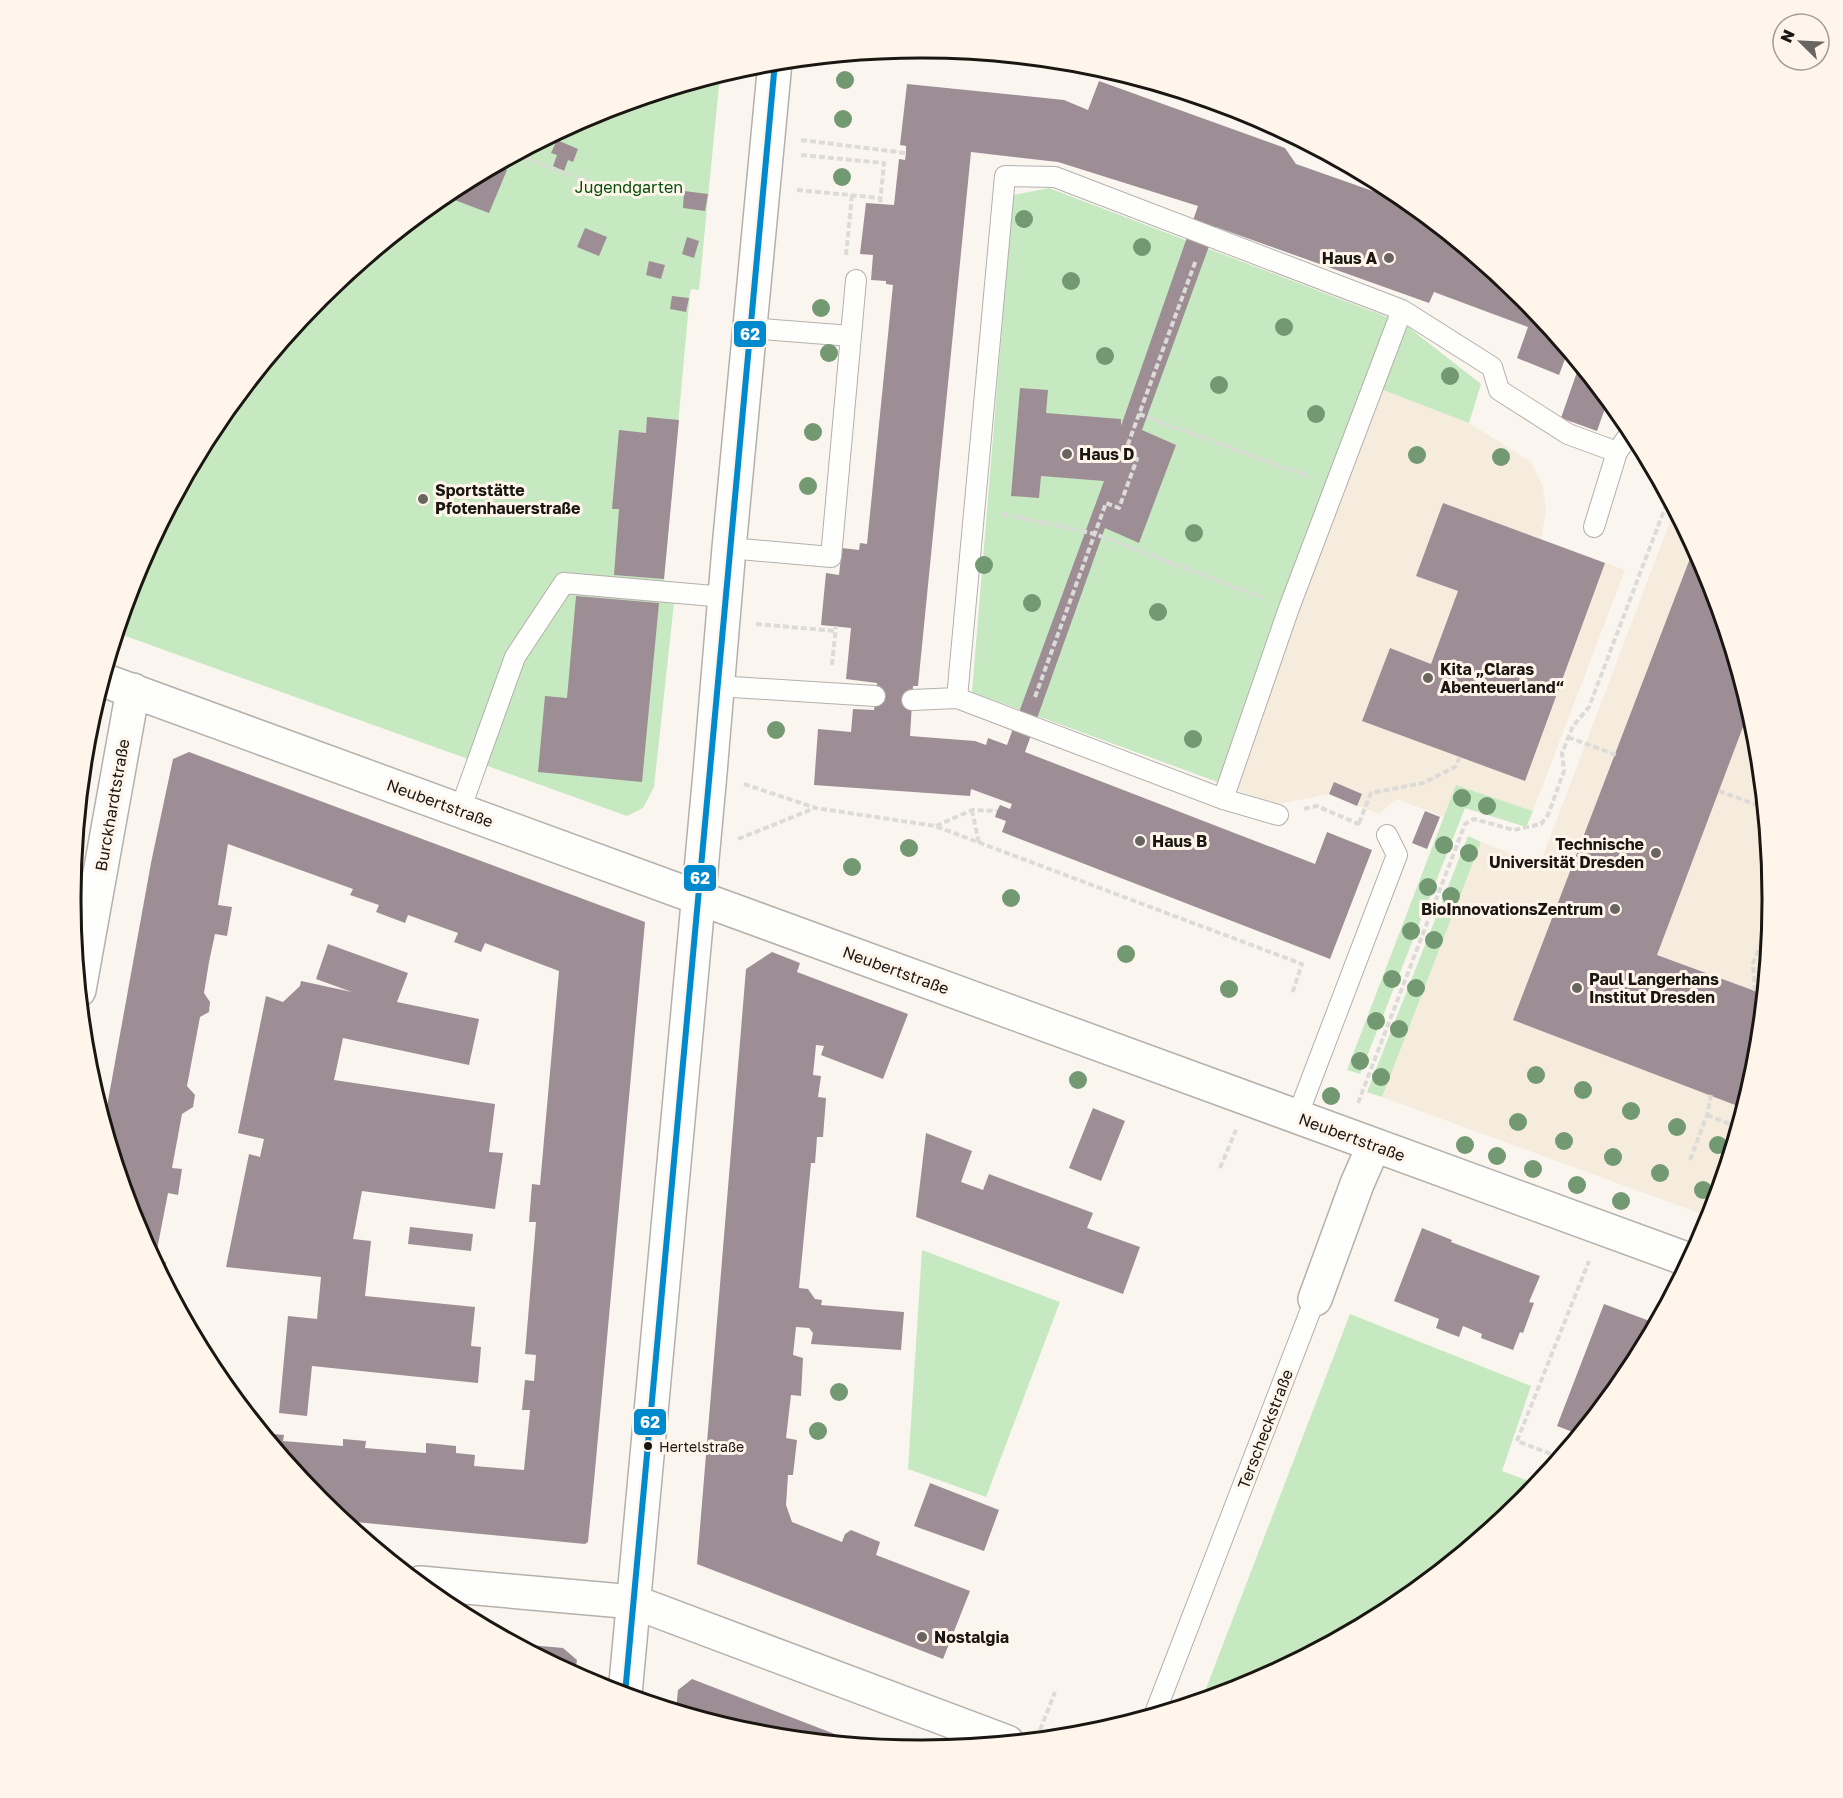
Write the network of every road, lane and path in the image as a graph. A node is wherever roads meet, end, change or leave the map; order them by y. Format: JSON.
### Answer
{"nodes":[{"id":1,"x":774,"y":72,"type":"edge"},
{"id":2,"x":768,"y":144,"type":"junction"},
{"id":3,"x":906,"y":153,"type":"dead end"},
{"id":4,"x":524,"y":159,"type":"edge"},
{"id":5,"x":764,"y":186,"type":"junction"},
{"id":6,"x":621,"y":194,"type":"dead end"},
{"id":7,"x":852,"y":195,"type":"junction"},
{"id":8,"x":880,"y":198,"type":"junction"},
{"id":9,"x":880,"y":204,"type":"dead end"},
{"id":10,"x":1206,"y":234,"type":"junction"},
{"id":11,"x":856,"y":280,"type":"joint"},
{"id":12,"x":1402,"y":310,"type":"junction"},
{"id":13,"x":749,"y":328,"type":"junction"},
{"id":14,"x":850,"y":336,"type":"junction"},
{"id":15,"x":1139,"y":414,"type":"junction"},
{"id":16,"x":1625,"y":440,"type":"edge"},
{"id":17,"x":1617,"y":452,"type":"junction"},
{"id":18,"x":1336,"y":487,"type":"junction"},
{"id":19,"x":975,"y":508,"type":"junction"},
{"id":20,"x":1665,"y":508,"type":"edge"},
{"id":21,"x":1594,"y":527,"type":"dead end"},
{"id":22,"x":1095,"y":534,"type":"junction"},
{"id":23,"x":729,"y":548,"type":"junction"},
{"id":24,"x":1289,"y":608,"type":"junction"},
{"id":25,"x":724,"y":609,"type":"junction"},
{"id":26,"x":821,"y":665,"type":"dead end"},
{"id":27,"x":118,"y":685,"type":"edge"},
{"id":28,"x":717,"y":686,"type":"junction"},
{"id":29,"x":875,"y":696,"type":"dead end"},
{"id":30,"x":957,"y":698,"type":"junction"},
{"id":31,"x":912,"y":700,"type":"dead end"},
{"id":32,"x":1025,"y":724,"type":"junction"},
{"id":33,"x":1568,"y":737,"type":"junction"},
{"id":34,"x":1616,"y":755,"type":"dead end"},
{"id":35,"x":1460,"y":757,"type":"dead end"},
{"id":36,"x":710,"y":772,"type":"junction"},
{"id":37,"x":1719,"y":791,"type":"dead end"},
{"id":38,"x":1223,"y":800,"type":"junction"},
{"id":39,"x":1756,"y":804,"type":"edge"},
{"id":40,"x":816,"y":808,"type":"junction"},
{"id":41,"x":460,"y":810,"type":"junction"},
{"id":42,"x":972,"y":810,"type":"junction"},
{"id":43,"x":997,"y":811,"type":"dead end"},
{"id":44,"x":1278,"y":815,"type":"joint"},
{"id":45,"x":1359,"y":824,"type":"junction"},
{"id":46,"x":935,"y":826,"type":"junction"},
{"id":47,"x":1387,"y":835,"type":"joint"},
{"id":48,"x":979,"y":843,"type":"junction"},
{"id":49,"x":702,"y":853,"type":"junction"},
{"id":50,"x":698,"y":898,"type":"junction"},
{"id":51,"x":1760,"y":945,"type":"edge"},
{"id":52,"x":84,"y":961,"type":"edge"},
{"id":53,"x":1755,"y":992,"type":"dead end"},
{"id":54,"x":1292,"y":994,"type":"dead end"},
{"id":55,"x":1711,"y":1095,"type":"dead end"},
{"id":56,"x":1707,"y":1115,"type":"junction"},
{"id":57,"x":1297,"y":1117,"type":"junction"},
{"id":58,"x":1240,"y":1120,"type":"dead end"},
{"id":59,"x":1731,"y":1124,"type":"edge"},
{"id":60,"x":1360,"y":1140,"type":"junction"},
{"id":61,"x":1690,"y":1160,"type":"dead end"},
{"id":62,"x":1220,"y":1168,"type":"dead end"},
{"id":63,"x":1681,"y":1257,"type":"edge"},
{"id":64,"x":1575,"y":1298,"type":"dead end"},
{"id":65,"x":1315,"y":1299,"type":"joint"},
{"id":66,"x":1552,"y":1454,"type":"edge"},
{"id":67,"x":436,"y":1584,"type":"edge"},
{"id":68,"x":633,"y":1602,"type":"junction"},
{"id":69,"x":626,"y":1686,"type":"edge"},
{"id":70,"x":1055,"y":1692,"type":"dead end"},
{"id":71,"x":1158,"y":1705,"type":"edge"},
{"id":72,"x":1040,"y":1730,"type":"edge"},
{"id":73,"x":984,"y":1737,"type":"edge"}],
"edges":[{"from":1,"to":2,"type":"street"},
{"from":2,"to":3,"type":"path"},
{"from":2,"to":5,"type":"street"},
{"from":2,"to":8,"type":"path"},
{"from":4,"to":6,"type":"path"},
{"from":5,"to":7,"type":"path"},
{"from":5,"to":13,"type":"street"},
{"from":7,"to":8,"type":"path"},
{"from":7,"to":11,"type":"path"},
{"from":8,"to":9,"type":"path"},
{"from":10,"to":12,"type":"lane"},
{"from":10,"to":15,"type":"path"},
{"from":10,"to":19,"type":"lane"},
{"from":11,"to":14,"type":"lane"},
{"from":12,"to":17,"type":"lane"},
{"from":12,"to":18,"type":"lane"},
{"from":13,"to":14,"type":"lane"},
{"from":13,"to":23,"type":"street"},
{"from":14,"to":23,"type":"lane"},
{"from":15,"to":18,"type":"path"},
{"from":15,"to":22,"type":"path"},
{"from":16,"to":17,"type":"lane"},
{"from":17,"to":21,"type":"lane"},
{"from":18,"to":24,"type":"lane"},
{"from":19,"to":22,"type":"path"},
{"from":19,"to":30,"type":"lane"},
{"from":20,"to":33,"type":"path"},
{"from":22,"to":24,"type":"path"},
{"from":22,"to":32,"type":"path"},
{"from":23,"to":25,"type":"street"},
{"from":24,"to":38,"type":"lane"},
{"from":25,"to":26,"type":"path"},
{"from":25,"to":28,"type":"street"},
{"from":25,"to":41,"type":"lane"},
{"from":27,"to":41,"type":"street","name":"Neubertstraße"},
{"from":27,"to":52,"type":"street","name":"Burckhardtstraße"},
{"from":28,"to":29,"type":"lane"},
{"from":28,"to":36,"type":"street"},
{"from":30,"to":31,"type":"lane"},
{"from":30,"to":32,"type":"lane"},
{"from":32,"to":38,"type":"lane"},
{"from":33,"to":34,"type":"path"},
{"from":33,"to":60,"type":"path"},
{"from":35,"to":45,"type":"path"},
{"from":36,"to":40,"type":"path"},
{"from":36,"to":49,"type":"street"},
{"from":37,"to":39,"type":"path"},
{"from":38,"to":44,"type":"lane"},
{"from":40,"to":46,"type":"path"},
{"from":40,"to":49,"type":"path"},
{"from":41,"to":50,"type":"street","name":"Neubertstraße"},
{"from":42,"to":43,"type":"path"},
{"from":42,"to":46,"type":"path"},
{"from":42,"to":48,"type":"path"},
{"from":44,"to":45,"type":"path"},
{"from":45,"to":47,"type":"path"},
{"from":46,"to":48,"type":"path"},
{"from":47,"to":57,"type":"lane"},
{"from":48,"to":54,"type":"path"},
{"from":49,"to":50,"type":"street"},
{"from":50,"to":57,"type":"street","name":"Neubertstraße"},
{"from":50,"to":68,"type":"street"},
{"from":51,"to":53,"type":"path"},
{"from":55,"to":56,"type":"path"},
{"from":56,"to":59,"type":"path"},
{"from":56,"to":61,"type":"path"},
{"from":57,"to":60,"type":"street","name":"Neubertstraße"},
{"from":58,"to":62,"type":"path"},
{"from":60,"to":63,"type":"street","name":"Neubertstraße"},
{"from":60,"to":65,"type":"street","name":"Terscheckstraße"},
{"from":64,"to":66,"type":"path"},
{"from":65,"to":71,"type":"lane","name":"Terscheckstraße"},
{"from":67,"to":68,"type":"street"},
{"from":68,"to":69,"type":"street"},
{"from":68,"to":73,"type":"street"},
{"from":70,"to":72,"type":"path"}]}
